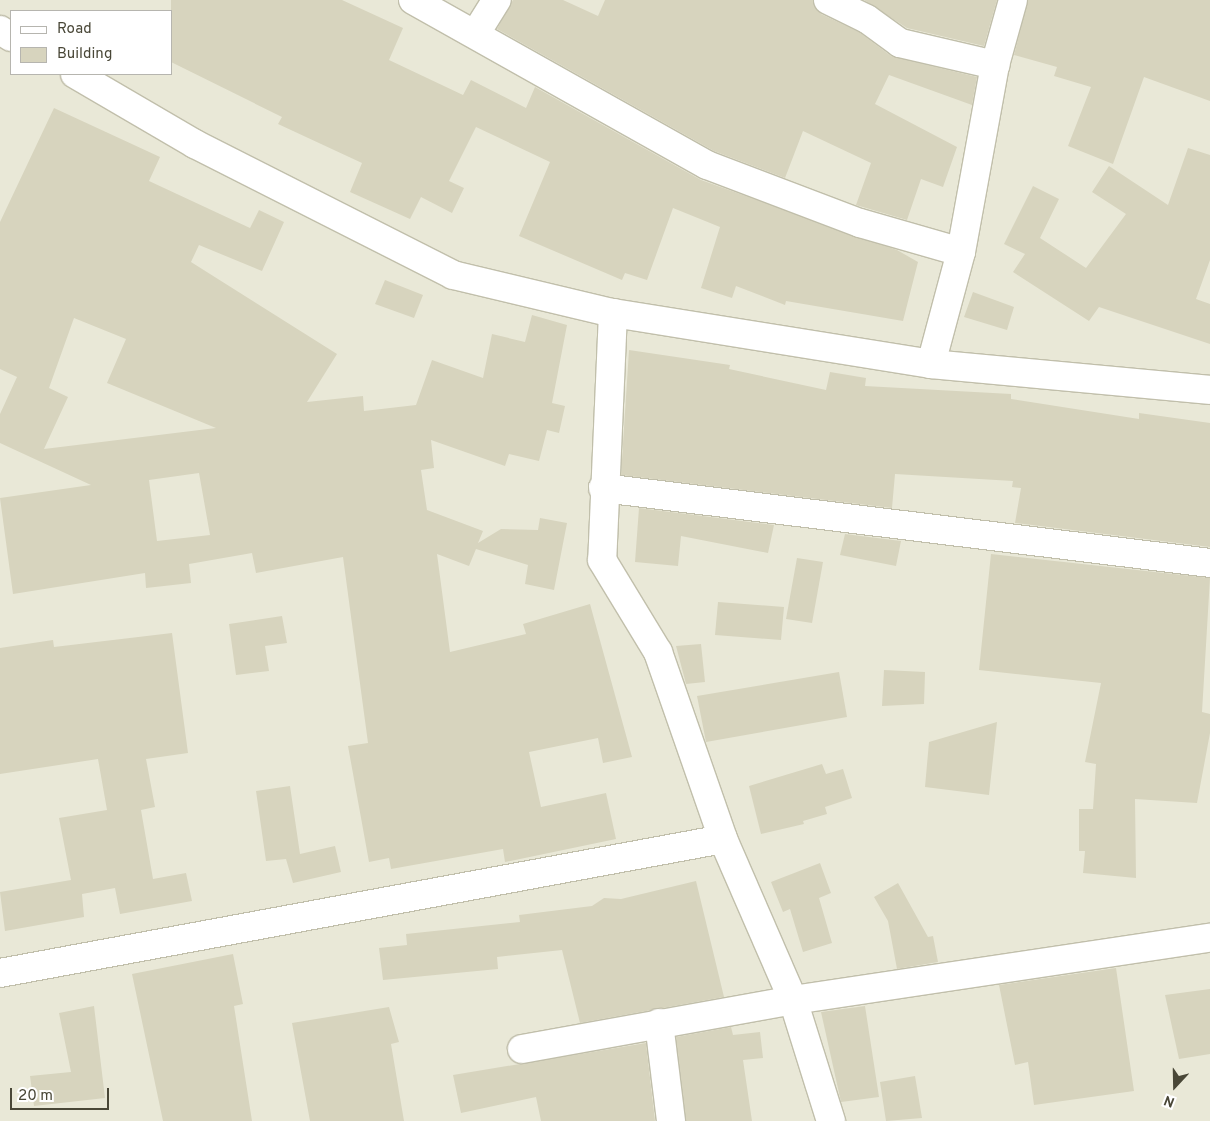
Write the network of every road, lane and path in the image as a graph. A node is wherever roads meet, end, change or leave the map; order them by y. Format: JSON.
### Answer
{"nodes":[{"id":1,"x":413,"y":0,"type":"edge"},
{"id":2,"x":497,"y":0,"type":"edge"},
{"id":3,"x":828,"y":0,"type":"edge"},
{"id":4,"x":1013,"y":0,"type":"edge"},
{"id":5,"x":476,"y":33,"type":"junction"},
{"id":6,"x":995,"y":65,"type":"junction"},
{"id":7,"x":76,"y":75,"type":"edge"},
{"id":8,"x":960,"y":252,"type":"junction"},
{"id":9,"x":613,"y":313,"type":"junction"},
{"id":10,"x":931,"y":364,"type":"junction"},
{"id":11,"x":1210,"y":390,"type":"edge"},
{"id":12,"x":603,"y":488,"type":"junction"},
{"id":13,"x":1210,"y":563,"type":"edge"},
{"id":14,"x":723,"y":839,"type":"junction"},
{"id":15,"x":1210,"y":938,"type":"edge"},
{"id":16,"x":0,"y":973,"type":"edge"},
{"id":17,"x":793,"y":1000,"type":"junction"},
{"id":18,"x":659,"y":1023,"type":"junction"},
{"id":19,"x":522,"y":1049,"type":"dead end"},
{"id":20,"x":671,"y":1121,"type":"edge"},
{"id":21,"x":830,"y":1121,"type":"edge"}],
"edges":[{"from":1,"to":5,"type":"street"},
{"from":2,"to":5,"type":"street"},
{"from":3,"to":6,"type":"street"},
{"from":4,"to":6,"type":"street"},
{"from":5,"to":8,"type":"street"},
{"from":6,"to":8,"type":"street"},
{"from":7,"to":9,"type":"street"},
{"from":8,"to":10,"type":"street"},
{"from":9,"to":10,"type":"street"},
{"from":9,"to":12,"type":"street"},
{"from":10,"to":11,"type":"street"},
{"from":12,"to":13,"type":"street"},
{"from":12,"to":14,"type":"street"},
{"from":14,"to":16,"type":"street"},
{"from":14,"to":17,"type":"street"},
{"from":15,"to":17,"type":"street"},
{"from":17,"to":18,"type":"street"},
{"from":17,"to":21,"type":"street"},
{"from":18,"to":19,"type":"street"},
{"from":18,"to":20,"type":"street"}]}
